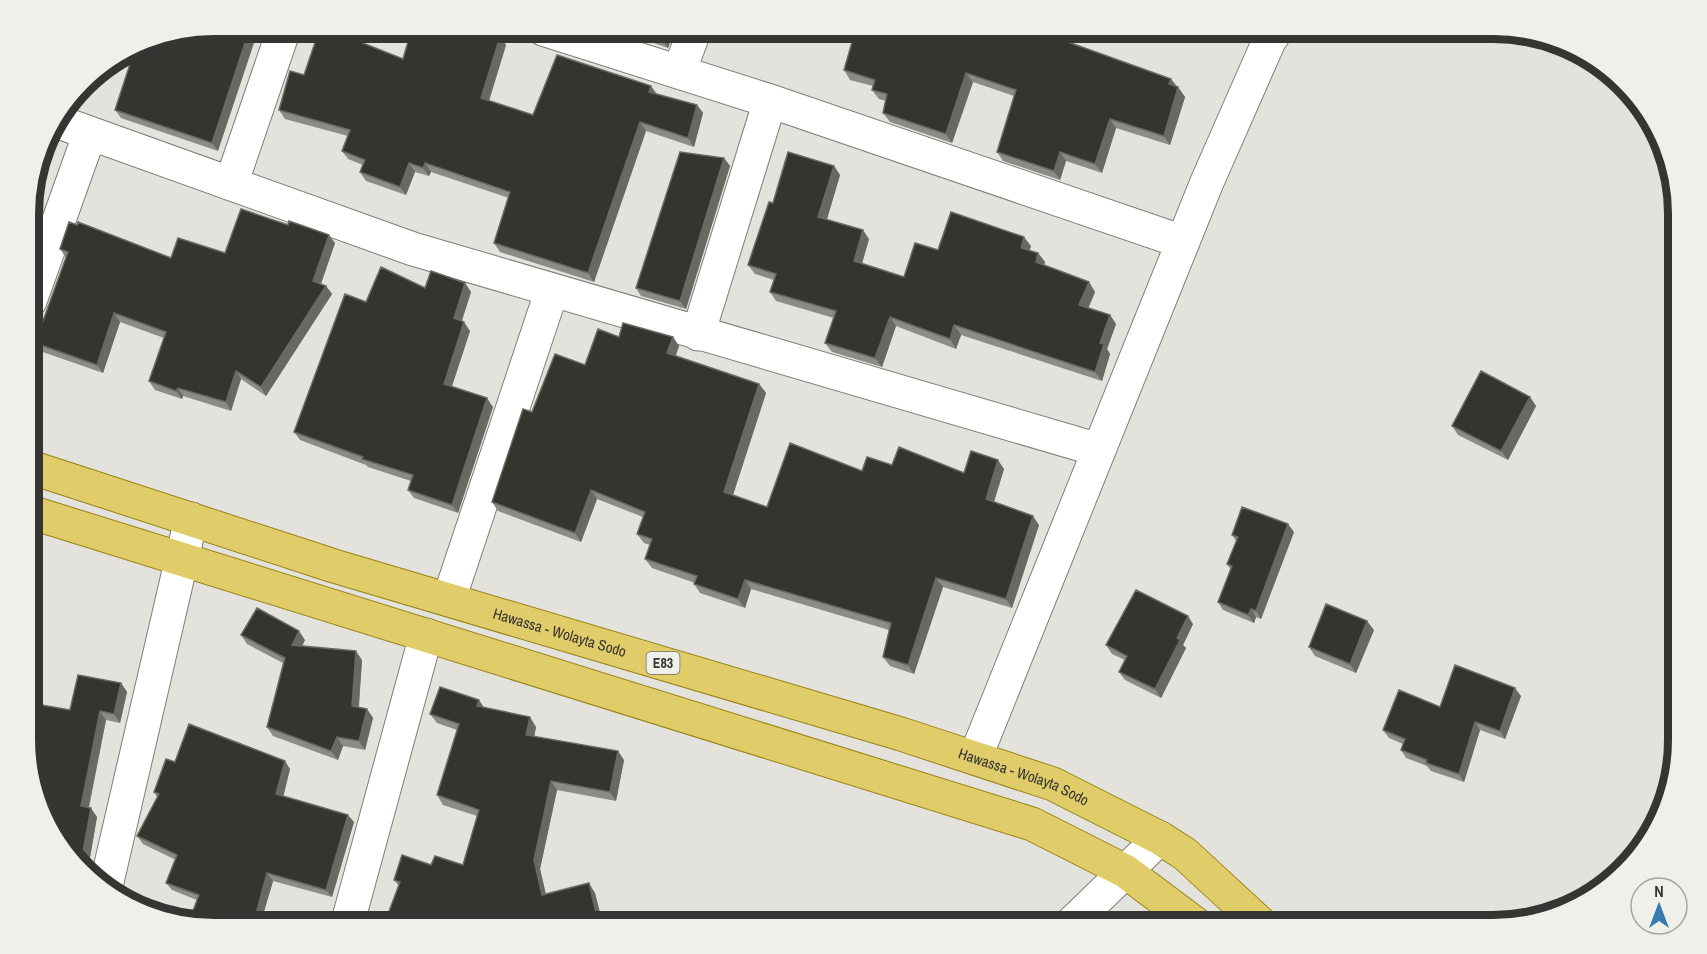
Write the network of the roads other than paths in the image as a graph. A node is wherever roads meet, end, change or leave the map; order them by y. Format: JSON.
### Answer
{"nodes":[{"id":1,"x":280,"y":39,"type":"edge"},
{"id":2,"x":577,"y":39,"type":"edge"},
{"id":3,"x":690,"y":39,"type":"edge"},
{"id":4,"x":1266,"y":39,"type":"edge"},
{"id":5,"x":679,"y":72,"type":"junction"},
{"id":6,"x":770,"y":101,"type":"junction"},
{"id":7,"x":64,"y":124,"type":"edge"},
{"id":8,"x":90,"y":133,"type":"junction"},
{"id":9,"x":231,"y":184,"type":"junction"},
{"id":10,"x":1183,"y":242,"type":"junction"},
{"id":11,"x":39,"y":276,"type":"edge"},
{"id":12,"x":552,"y":290,"type":"junction"},
{"id":13,"x":698,"y":334,"type":"junction"},
{"id":14,"x":1099,"y":450,"type":"junction"},
{"id":15,"x":39,"y":470,"type":"edge"},
{"id":16,"x":39,"y":515,"type":"edge"},
{"id":17,"x":191,"y":519,"type":"junction"},
{"id":18,"x":182,"y":560,"type":"junction"},
{"id":19,"x":449,"y":599,"type":"junction"},
{"id":20,"x":426,"y":635,"type":"junction"},
{"id":21,"x":975,"y":758,"type":"junction"},
{"id":22,"x":1160,"y":838,"type":"junction"},
{"id":23,"x":1125,"y":871,"type":"junction"},
{"id":24,"x":108,"y":878,"type":"edge"},
{"id":25,"x":350,"y":915,"type":"edge"},
{"id":26,"x":1080,"y":915,"type":"edge"},
{"id":27,"x":1184,"y":915,"type":"edge"},
{"id":28,"x":1251,"y":915,"type":"edge"}],
"edges":[{"from":1,"to":9,"type":"street"},
{"from":2,"to":5,"type":"street"},
{"from":3,"to":5,"type":"street"},
{"from":4,"to":10,"type":"street"},
{"from":5,"to":6,"type":"street"},
{"from":6,"to":10,"type":"street"},
{"from":6,"to":13,"type":"street"},
{"from":7,"to":8,"type":"street"},
{"from":8,"to":9,"type":"street"},
{"from":8,"to":11,"type":"street"},
{"from":9,"to":12,"type":"street"},
{"from":10,"to":14,"type":"street"},
{"from":12,"to":13,"type":"street"},
{"from":12,"to":19,"type":"street"},
{"from":13,"to":14,"type":"street"},
{"from":14,"to":21,"type":"street"},
{"from":15,"to":17,"type":"main road","name":"Hawassa - Wolayta Sodo","number":"E83"},
{"from":16,"to":18,"type":"main road"},
{"from":17,"to":18,"type":"street"},
{"from":17,"to":19,"type":"main road","name":"Hawassa - Wolayta Sodo","number":"E83"},
{"from":18,"to":20,"type":"main road"},
{"from":18,"to":24,"type":"street"},
{"from":19,"to":21,"type":"main road","name":"Hawassa - Wolayta Sodo","number":"E83"},
{"from":20,"to":23,"type":"main road"},
{"from":20,"to":25,"type":"street"},
{"from":21,"to":22,"type":"main road","name":"Hawassa - Wolayta Sodo","number":"E83"},
{"from":22,"to":23,"type":"street"},
{"from":22,"to":28,"type":"main road","name":"Hawassa - Wolayta Sodo","number":"E83"},
{"from":23,"to":26,"type":"street"},
{"from":23,"to":27,"type":"main road"}]}
